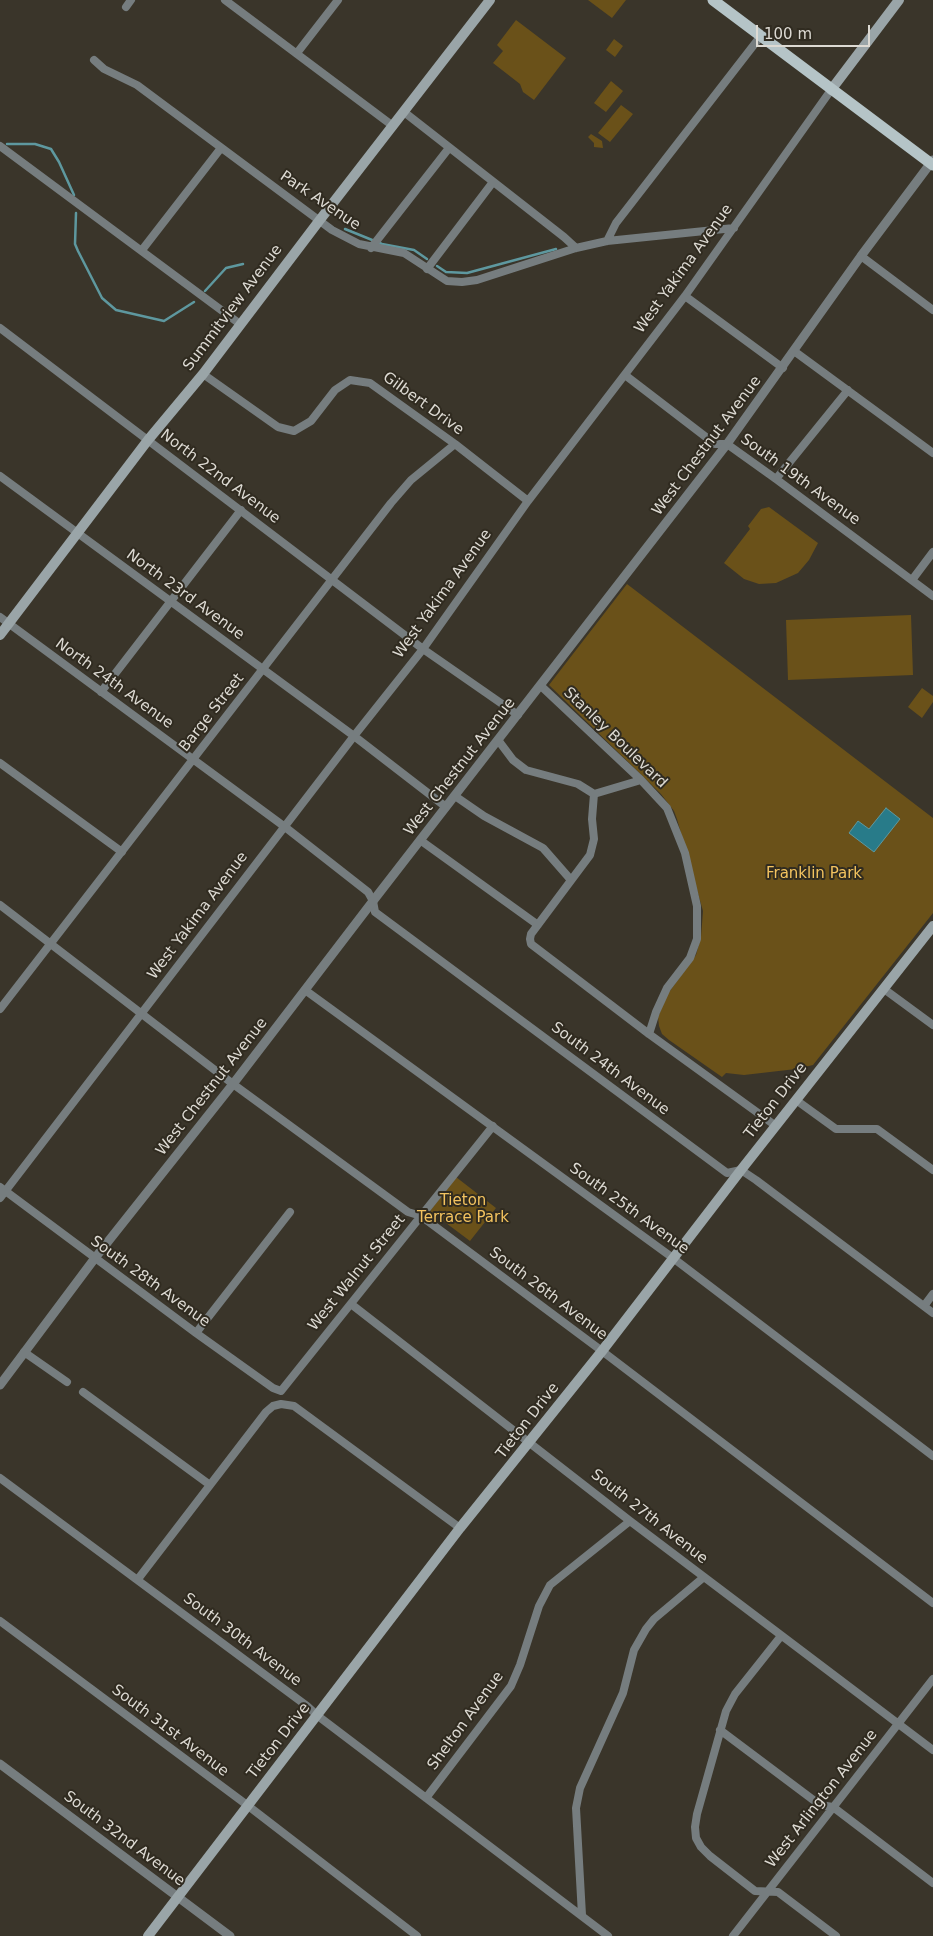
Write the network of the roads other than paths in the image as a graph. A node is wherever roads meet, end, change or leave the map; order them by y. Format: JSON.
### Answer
{"nodes":[{"id":1,"x":131,"y":0,"type":"edge"},
{"id":2,"x":225,"y":0,"type":"edge"},
{"id":3,"x":338,"y":0,"type":"edge"},
{"id":4,"x":490,"y":0,"type":"edge"},
{"id":5,"x":713,"y":0,"type":"edge"},
{"id":6,"x":899,"y":0,"type":"edge"},
{"id":7,"x":726,"y":4,"type":"edge"},
{"id":8,"x":126,"y":7,"type":"dead end"},
{"id":9,"x":760,"y":37,"type":"junction"},
{"id":10,"x":297,"y":53,"type":"junction"},
{"id":11,"x":94,"y":60,"type":"dead end"},
{"id":12,"x":831,"y":90,"type":"junction"},
{"id":13,"x":404,"y":112,"type":"junction"},
{"id":14,"x":393,"y":126,"type":"junction"},
{"id":15,"x":0,"y":146,"type":"edge"},
{"id":16,"x":221,"y":148,"type":"junction"},
{"id":17,"x":449,"y":148,"type":"junction"},
{"id":18,"x":932,"y":163,"type":"edge"},
{"id":19,"x":493,"y":182,"type":"junction"},
{"id":20,"x":319,"y":220,"type":"junction"},
{"id":21,"x":734,"y":228,"type":"junction"},
{"id":22,"x":607,"y":241,"type":"junction"},
{"id":23,"x":374,"y":244,"type":"junction"},
{"id":24,"x":576,"y":248,"type":"junction"},
{"id":25,"x":142,"y":250,"type":"junction"},
{"id":26,"x":862,"y":256,"type":"junction"},
{"id":27,"x":427,"y":269,"type":"junction"},
{"id":28,"x":685,"y":296,"type":"junction"},
{"id":29,"x":933,"y":310,"type":"edge"},
{"id":30,"x":240,"y":324,"type":"junction"},
{"id":31,"x":0,"y":328,"type":"edge"},
{"id":32,"x":794,"y":351,"type":"junction"},
{"id":33,"x":783,"y":368,"type":"junction"},
{"id":34,"x":203,"y":374,"type":"junction"},
{"id":35,"x":625,"y":375,"type":"junction"},
{"id":36,"x":848,"y":390,"type":"junction"},
{"id":37,"x":148,"y":440,"type":"junction"},
{"id":38,"x":455,"y":444,"type":"junction"},
{"id":39,"x":728,"y":444,"type":"junction"},
{"id":40,"x":933,"y":453,"type":"edge"},
{"id":41,"x":0,"y":476,"type":"edge"},
{"id":42,"x":776,"y":478,"type":"junction"},
{"id":43,"x":528,"y":501,"type":"junction"},
{"id":44,"x":241,"y":510,"type":"junction"},
{"id":45,"x":78,"y":533,"type":"junction"},
{"id":46,"x":933,"y":552,"type":"edge"},
{"id":47,"x":332,"y":579,"type":"junction"},
{"id":48,"x":912,"y":580,"type":"junction"},
{"id":49,"x":933,"y":596,"type":"edge"},
{"id":50,"x":171,"y":602,"type":"junction"},
{"id":51,"x":4,"y":620,"type":"edge"},
{"id":52,"x":0,"y":635,"type":"edge"},
{"id":53,"x":423,"y":649,"type":"junction"},
{"id":54,"x":263,"y":670,"type":"junction"},
{"id":55,"x":541,"y":686,"type":"junction"},
{"id":56,"x":101,"y":692,"type":"junction"},
{"id":57,"x":518,"y":715,"type":"junction"},
{"id":58,"x":354,"y":736,"type":"junction"},
{"id":59,"x":498,"y":740,"type":"junction"},
{"id":60,"x":193,"y":759,"type":"junction"},
{"id":61,"x":0,"y":762,"type":"edge"},
{"id":62,"x":642,"y":780,"type":"junction"},
{"id":63,"x":594,"y":794,"type":"junction"},
{"id":64,"x":455,"y":796,"type":"junction"},
{"id":65,"x":446,"y":807,"type":"junction"},
{"id":66,"x":285,"y":827,"type":"junction"},
{"id":67,"x":420,"y":840,"type":"junction"},
{"id":68,"x":122,"y":852,"type":"junction"},
{"id":69,"x":570,"y":880,"type":"junction"},
{"id":70,"x":373,"y":900,"type":"junction"},
{"id":71,"x":0,"y":905,"type":"edge"},
{"id":72,"x":538,"y":925,"type":"junction"},
{"id":73,"x":933,"y":926,"type":"edge"},
{"id":74,"x":51,"y":942,"type":"junction"},
{"id":75,"x":884,"y":988,"type":"junction"},
{"id":76,"x":305,"y":990,"type":"junction"},
{"id":77,"x":0,"y":1009,"type":"edge"},
{"id":78,"x":142,"y":1014,"type":"junction"},
{"id":79,"x":933,"y":1025,"type":"edge"},
{"id":80,"x":649,"y":1034,"type":"junction"},
{"id":81,"x":233,"y":1084,"type":"junction"},
{"id":82,"x":796,"y":1100,"type":"junction"},
{"id":83,"x":493,"y":1126,"type":"junction"},
{"id":84,"x":776,"y":1126,"type":"junction"},
{"id":85,"x":741,"y":1170,"type":"junction"},
{"id":86,"x":933,"y":1170,"type":"edge"},
{"id":87,"x":2,"y":1192,"type":"edge"},
{"id":88,"x":290,"y":1212,"type":"dead end"},
{"id":89,"x":421,"y":1216,"type":"junction"},
{"id":90,"x":95,"y":1258,"type":"junction"},
{"id":91,"x":673,"y":1258,"type":"junction"},
{"id":92,"x":933,"y":1294,"type":"edge"},
{"id":93,"x":351,"y":1304,"type":"junction"},
{"id":94,"x":924,"y":1306,"type":"junction"},
{"id":95,"x":933,"y":1313,"type":"edge"},
{"id":96,"x":196,"y":1333,"type":"junction"},
{"id":97,"x":24,"y":1352,"type":"junction"},
{"id":98,"x":602,"y":1352,"type":"junction"},
{"id":99,"x":67,"y":1382,"type":"dead end"},
{"id":100,"x":0,"y":1384,"type":"edge"},
{"id":101,"x":280,"y":1391,"type":"joint"},
{"id":102,"x":83,"y":1392,"type":"dead end"},
{"id":103,"x":530,"y":1443,"type":"junction"},
{"id":104,"x":933,"y":1456,"type":"edge"},
{"id":105,"x":0,"y":1478,"type":"edge"},
{"id":106,"x":210,"y":1485,"type":"junction"},
{"id":107,"x":630,"y":1521,"type":"junction"},
{"id":108,"x":460,"y":1528,"type":"junction"},
{"id":109,"x":704,"y":1577,"type":"junction"},
{"id":110,"x":138,"y":1579,"type":"junction"},
{"id":111,"x":933,"y":1603,"type":"edge"},
{"id":112,"x":0,"y":1621,"type":"edge"},
{"id":113,"x":781,"y":1636,"type":"junction"},
{"id":114,"x":933,"y":1679,"type":"edge"},
{"id":115,"x":318,"y":1716,"type":"junction"},
{"id":116,"x":898,"y":1724,"type":"junction"},
{"id":117,"x":720,"y":1730,"type":"junction"},
{"id":118,"x":933,"y":1750,"type":"edge"},
{"id":119,"x":0,"y":1764,"type":"edge"},
{"id":120,"x":426,"y":1798,"type":"junction"},
{"id":121,"x":247,"y":1805,"type":"junction"},
{"id":122,"x":833,"y":1807,"type":"junction"},
{"id":123,"x":933,"y":1883,"type":"edge"},
{"id":124,"x":767,"y":1892,"type":"junction"},
{"id":125,"x":178,"y":1896,"type":"junction"},
{"id":126,"x":582,"y":1914,"type":"junction"},
{"id":127,"x":148,"y":1936,"type":"edge"},
{"id":128,"x":230,"y":1936,"type":"edge"},
{"id":129,"x":417,"y":1936,"type":"edge"},
{"id":130,"x":608,"y":1936,"type":"edge"},
{"id":131,"x":733,"y":1936,"type":"edge"},
{"id":132,"x":836,"y":1936,"type":"edge"}],
"edges":[{"from":1,"to":8,"type":"street"},
{"from":2,"to":10,"type":"street"},
{"from":3,"to":10,"type":"street"},
{"from":4,"to":13,"type":"main road","name":"Summitview Avenue"},
{"from":5,"to":7,"type":"main road"},
{"from":6,"to":12,"type":"main road","name":"West Yakima Avenue"},
{"from":7,"to":9,"type":"main road"},
{"from":9,"to":12,"type":"main road"},
{"from":9,"to":22,"type":"street"},
{"from":10,"to":14,"type":"street"},
{"from":11,"to":16,"type":"street","name":"Park Avenue"},
{"from":12,"to":18,"type":"main road"},
{"from":12,"to":21,"type":"street","name":"West Yakima Avenue"},
{"from":13,"to":14,"type":"main road","name":"Summitview Avenue"},
{"from":13,"to":17,"type":"street"},
{"from":14,"to":20,"type":"main road","name":"Summitview Avenue"},
{"from":15,"to":25,"type":"street"},
{"from":16,"to":20,"type":"street","name":"Park Avenue"},
{"from":16,"to":25,"type":"street"},
{"from":17,"to":19,"type":"street"},
{"from":17,"to":23,"type":"street"},
{"from":18,"to":26,"type":"street","name":"West Chestnut Avenue"},
{"from":19,"to":24,"type":"street"},
{"from":19,"to":27,"type":"street"},
{"from":20,"to":23,"type":"street","name":"Park Avenue"},
{"from":20,"to":30,"type":"main road","name":"Summitview Avenue"},
{"from":21,"to":22,"type":"street","name":"Park Avenue"},
{"from":21,"to":28,"type":"street","name":"West Yakima Avenue"},
{"from":22,"to":24,"type":"street","name":"Park Avenue"},
{"from":23,"to":27,"type":"street","name":"Park Avenue"},
{"from":24,"to":27,"type":"street","name":"Park Avenue"},
{"from":25,"to":30,"type":"street"},
{"from":26,"to":29,"type":"street"},
{"from":26,"to":32,"type":"street","name":"West Chestnut Avenue"},
{"from":28,"to":33,"type":"street"},
{"from":28,"to":35,"type":"street","name":"West Yakima Avenue"},
{"from":30,"to":34,"type":"main road","name":"Summitview Avenue"},
{"from":31,"to":37,"type":"street","name":"North 22nd Avenue"},
{"from":32,"to":33,"type":"street","name":"West Chestnut Avenue"},
{"from":32,"to":36,"type":"street"},
{"from":33,"to":39,"type":"street","name":"West Chestnut Avenue"},
{"from":34,"to":37,"type":"main road","name":"Summitview Avenue"},
{"from":34,"to":38,"type":"street","name":"Gilbert Drive"},
{"from":35,"to":39,"type":"street","name":"South 19th Avenue"},
{"from":35,"to":43,"type":"street","name":"West Yakima Avenue"},
{"from":36,"to":40,"type":"street"},
{"from":36,"to":42,"type":"street"},
{"from":37,"to":44,"type":"street","name":"North 22nd Avenue"},
{"from":37,"to":45,"type":"main road","name":"Summitview Avenue"},
{"from":38,"to":43,"type":"street","name":"Gilbert Drive"},
{"from":38,"to":47,"type":"street","name":"Barge Street"},
{"from":39,"to":42,"type":"street","name":"South 19th Avenue"},
{"from":39,"to":55,"type":"street","name":"West Chestnut Avenue"},
{"from":41,"to":45,"type":"street","name":"North 23rd Avenue"},
{"from":42,"to":48,"type":"street","name":"South 19th Avenue"},
{"from":43,"to":53,"type":"street","name":"West Yakima Avenue"},
{"from":44,"to":47,"type":"street","name":"North 22nd Avenue"},
{"from":44,"to":50,"type":"street"},
{"from":45,"to":50,"type":"street","name":"North 23rd Avenue"},
{"from":45,"to":51,"type":"main road","name":"Summitview Avenue"},
{"from":46,"to":48,"type":"street"},
{"from":47,"to":53,"type":"street","name":"North 22nd Avenue"},
{"from":47,"to":54,"type":"street","name":"Barge Street"},
{"from":48,"to":49,"type":"street","name":"South 19th Avenue"},
{"from":50,"to":54,"type":"street","name":"North 23rd Avenue"},
{"from":50,"to":56,"type":"street"},
{"from":51,"to":52,"type":"main road","name":"Summitview Avenue"},
{"from":51,"to":56,"type":"street","name":"North 24th Avenue"},
{"from":53,"to":57,"type":"street","name":"North 22nd Avenue"},
{"from":53,"to":58,"type":"street","name":"West Yakima Avenue"},
{"from":54,"to":58,"type":"street","name":"North 23rd Avenue"},
{"from":54,"to":60,"type":"street","name":"Barge Street"},
{"from":55,"to":57,"type":"street","name":"West Chestnut Avenue"},
{"from":55,"to":62,"type":"street","name":"Stanley Boulevard"},
{"from":56,"to":60,"type":"street","name":"North 24th Avenue"},
{"from":57,"to":59,"type":"street","name":"West Chestnut Avenue"},
{"from":58,"to":65,"type":"street","name":"North 23rd Avenue"},
{"from":58,"to":66,"type":"street","name":"West Yakima Avenue"},
{"from":59,"to":63,"type":"street"},
{"from":59,"to":64,"type":"street","name":"West Chestnut Avenue"},
{"from":60,"to":66,"type":"street","name":"North 24th Avenue"},
{"from":60,"to":68,"type":"street","name":"Barge Street"},
{"from":61,"to":68,"type":"street"},
{"from":62,"to":63,"type":"street"},
{"from":62,"to":80,"type":"street","name":"Stanley Boulevard"},
{"from":63,"to":69,"type":"street"},
{"from":64,"to":65,"type":"street","name":"West Chestnut Avenue"},
{"from":64,"to":69,"type":"street"},
{"from":65,"to":67,"type":"street","name":"West Chestnut Avenue"},
{"from":66,"to":70,"type":"street","name":"South 24th Avenue"},
{"from":66,"to":78,"type":"street","name":"West Yakima Avenue"},
{"from":67,"to":70,"type":"street","name":"West Chestnut Avenue"},
{"from":67,"to":72,"type":"street"},
{"from":68,"to":74,"type":"street","name":"Barge Street"},
{"from":69,"to":72,"type":"street"},
{"from":70,"to":76,"type":"street","name":"West Chestnut Avenue"},
{"from":70,"to":85,"type":"street","name":"South 24th Avenue"},
{"from":71,"to":74,"type":"street","name":"South 26th Avenue"},
{"from":72,"to":80,"type":"street"},
{"from":73,"to":75,"type":"main road","name":"Tieton Drive"},
{"from":74,"to":77,"type":"street","name":"Barge Street"},
{"from":74,"to":78,"type":"street","name":"South 26th Avenue"},
{"from":75,"to":79,"type":"street"},
{"from":75,"to":82,"type":"main road","name":"Tieton Drive"},
{"from":76,"to":81,"type":"street","name":"West Chestnut Avenue"},
{"from":76,"to":83,"type":"street","name":"South 25th Avenue"},
{"from":78,"to":81,"type":"street","name":"South 26th Avenue"},
{"from":78,"to":87,"type":"street","name":"West Yakima Avenue"},
{"from":80,"to":84,"type":"street"},
{"from":81,"to":89,"type":"street","name":"South 26th Avenue"},
{"from":81,"to":90,"type":"street","name":"West Chestnut Avenue"},
{"from":82,"to":84,"type":"main road","name":"Tieton Drive"},
{"from":82,"to":86,"type":"street"},
{"from":83,"to":89,"type":"street","name":"West Walnut Street"},
{"from":83,"to":91,"type":"street","name":"South 25th Avenue"},
{"from":84,"to":85,"type":"main road","name":"Tieton Drive"},
{"from":85,"to":91,"type":"main road","name":"Tieton Drive"},
{"from":85,"to":94,"type":"street","name":"South 24th Avenue"},
{"from":87,"to":90,"type":"street","name":"South 28th Avenue"},
{"from":88,"to":96,"type":"street"},
{"from":89,"to":93,"type":"street","name":"West Walnut Street"},
{"from":89,"to":98,"type":"street","name":"South 26th Avenue"},
{"from":90,"to":96,"type":"street","name":"South 28th Avenue"},
{"from":90,"to":97,"type":"street","name":"West Chestnut Avenue"},
{"from":91,"to":98,"type":"main road","name":"Tieton Drive"},
{"from":91,"to":104,"type":"street","name":"South 25th Avenue"},
{"from":92,"to":94,"type":"street"},
{"from":93,"to":101,"type":"street","name":"West Walnut Street"},
{"from":93,"to":103,"type":"street","name":"South 27th Avenue"},
{"from":94,"to":95,"type":"street","name":"South 24th Avenue"},
{"from":96,"to":101,"type":"street","name":"South 28th Avenue"},
{"from":97,"to":99,"type":"street"},
{"from":97,"to":100,"type":"street","name":"West Chestnut Avenue"},
{"from":98,"to":103,"type":"main road","name":"Tieton Drive"},
{"from":98,"to":111,"type":"street","name":"South 26th Avenue"},
{"from":102,"to":106,"type":"street"},
{"from":103,"to":107,"type":"street","name":"South 27th Avenue"},
{"from":103,"to":108,"type":"main road","name":"Tieton Drive"},
{"from":105,"to":110,"type":"street","name":"South 30th Avenue"},
{"from":106,"to":108,"type":"street"},
{"from":106,"to":110,"type":"street"},
{"from":107,"to":109,"type":"street","name":"South 27th Avenue"},
{"from":107,"to":120,"type":"street","name":"Shelton Avenue"},
{"from":108,"to":115,"type":"main road","name":"Tieton Drive"},
{"from":109,"to":113,"type":"street","name":"South 27th Avenue"},
{"from":109,"to":126,"type":"street"},
{"from":110,"to":115,"type":"street","name":"South 30th Avenue"},
{"from":112,"to":121,"type":"street","name":"South 31st Avenue"},
{"from":113,"to":116,"type":"street","name":"South 27th Avenue"},
{"from":113,"to":117,"type":"street"},
{"from":114,"to":116,"type":"street","name":"West Arlington Avenue"},
{"from":115,"to":120,"type":"street","name":"South 30th Avenue"},
{"from":115,"to":121,"type":"main road","name":"Tieton Drive"},
{"from":116,"to":118,"type":"street","name":"South 27th Avenue"},
{"from":116,"to":122,"type":"street","name":"West Arlington Avenue"},
{"from":117,"to":122,"type":"street"},
{"from":117,"to":124,"type":"street"},
{"from":119,"to":125,"type":"street","name":"South 32nd Avenue"},
{"from":120,"to":126,"type":"street","name":"South 30th Avenue"},
{"from":121,"to":125,"type":"main road","name":"Tieton Drive"},
{"from":121,"to":129,"type":"street","name":"South 31st Avenue"},
{"from":122,"to":123,"type":"street"},
{"from":122,"to":124,"type":"street","name":"West Arlington Avenue"},
{"from":124,"to":131,"type":"street","name":"West Arlington Avenue"},
{"from":124,"to":132,"type":"street"},
{"from":125,"to":127,"type":"main road","name":"Tieton Drive"},
{"from":125,"to":128,"type":"street","name":"South 32nd Avenue"},
{"from":126,"to":130,"type":"street","name":"South 30th Avenue"}]}
